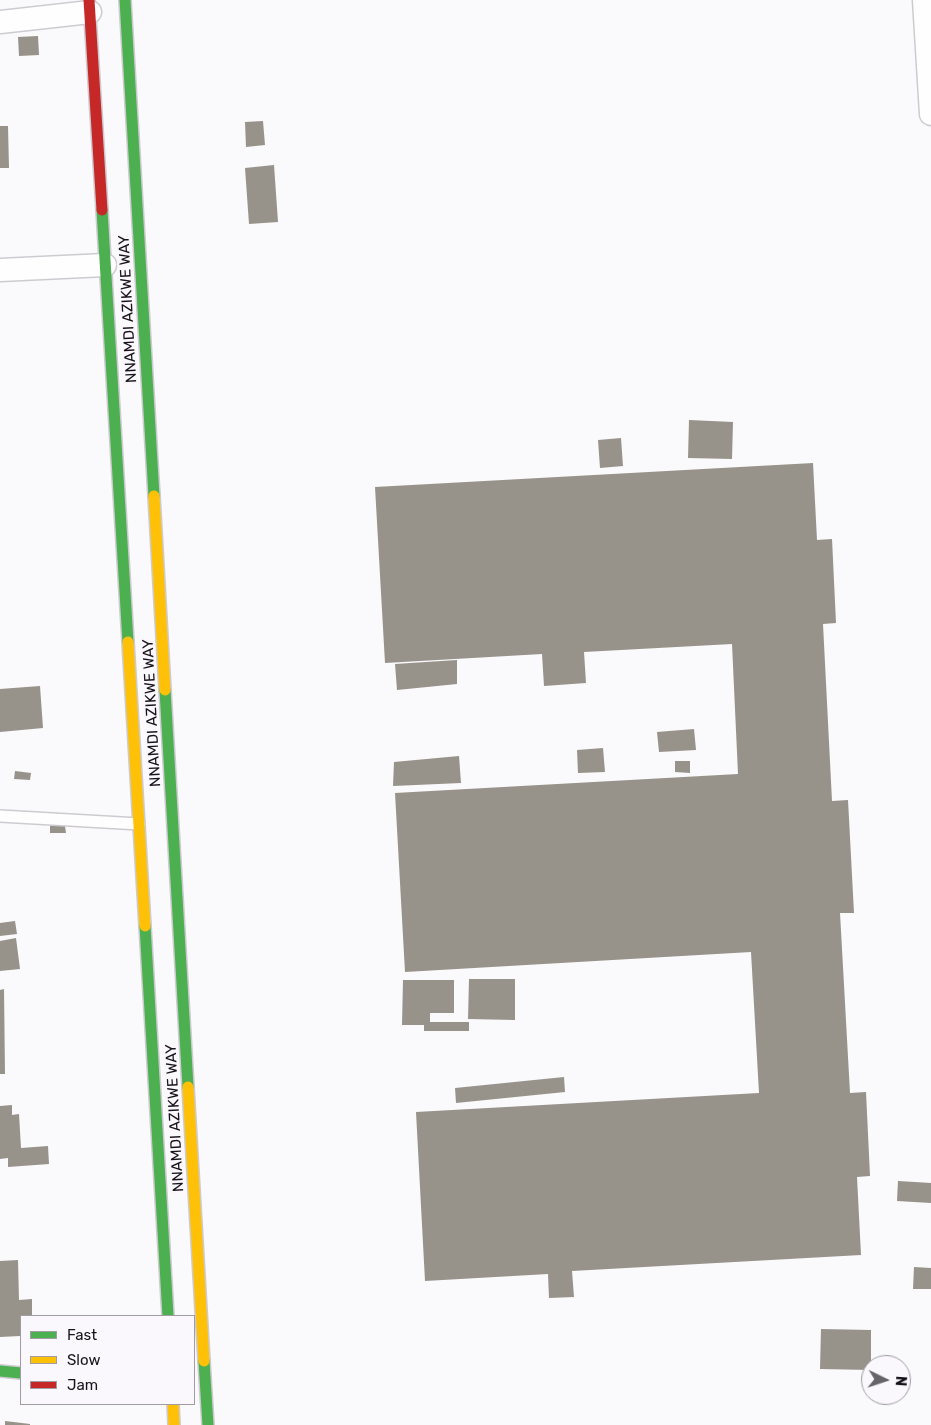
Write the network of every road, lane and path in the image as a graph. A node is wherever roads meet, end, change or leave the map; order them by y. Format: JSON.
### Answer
{"nodes":[{"id":1,"x":126,"y":0,"type":"edge"},
{"id":2,"x":924,"y":0,"type":"edge"},
{"id":3,"x":90,"y":6,"type":"edge"},
{"id":4,"x":0,"y":22,"type":"edge"},
{"id":5,"x":931,"y":114,"type":"edge"},
{"id":6,"x":106,"y":265,"type":"junction"},
{"id":7,"x":0,"y":270,"type":"edge"},
{"id":8,"x":0,"y":816,"type":"edge"},
{"id":9,"x":140,"y":824,"type":"junction"},
{"id":10,"x":168,"y":1315,"type":"edge"},
{"id":11,"x":0,"y":1371,"type":"edge"},
{"id":12,"x":20,"y":1373,"type":"edge"},
{"id":13,"x":173,"y":1405,"type":"edge"},
{"id":14,"x":174,"y":1425,"type":"edge"},
{"id":15,"x":208,"y":1425,"type":"edge"}],
"edges":[{"from":1,"to":15,"type":"main road","name":"NNAMDI AZIKWE WAY"},
{"from":2,"to":5,"type":"street"},
{"from":3,"to":4,"type":"street"},
{"from":3,"to":6,"type":"main road","name":"NNAMDI AZIKWE WAY"},
{"from":6,"to":7,"type":"street"},
{"from":6,"to":9,"type":"main road","name":"NNAMDI AZIKWE WAY"},
{"from":8,"to":9,"type":"lane"},
{"from":9,"to":10,"type":"main road","name":"NNAMDI AZIKWE WAY"},
{"from":11,"to":12,"type":"main road"},
{"from":13,"to":14,"type":"main road"}]}
